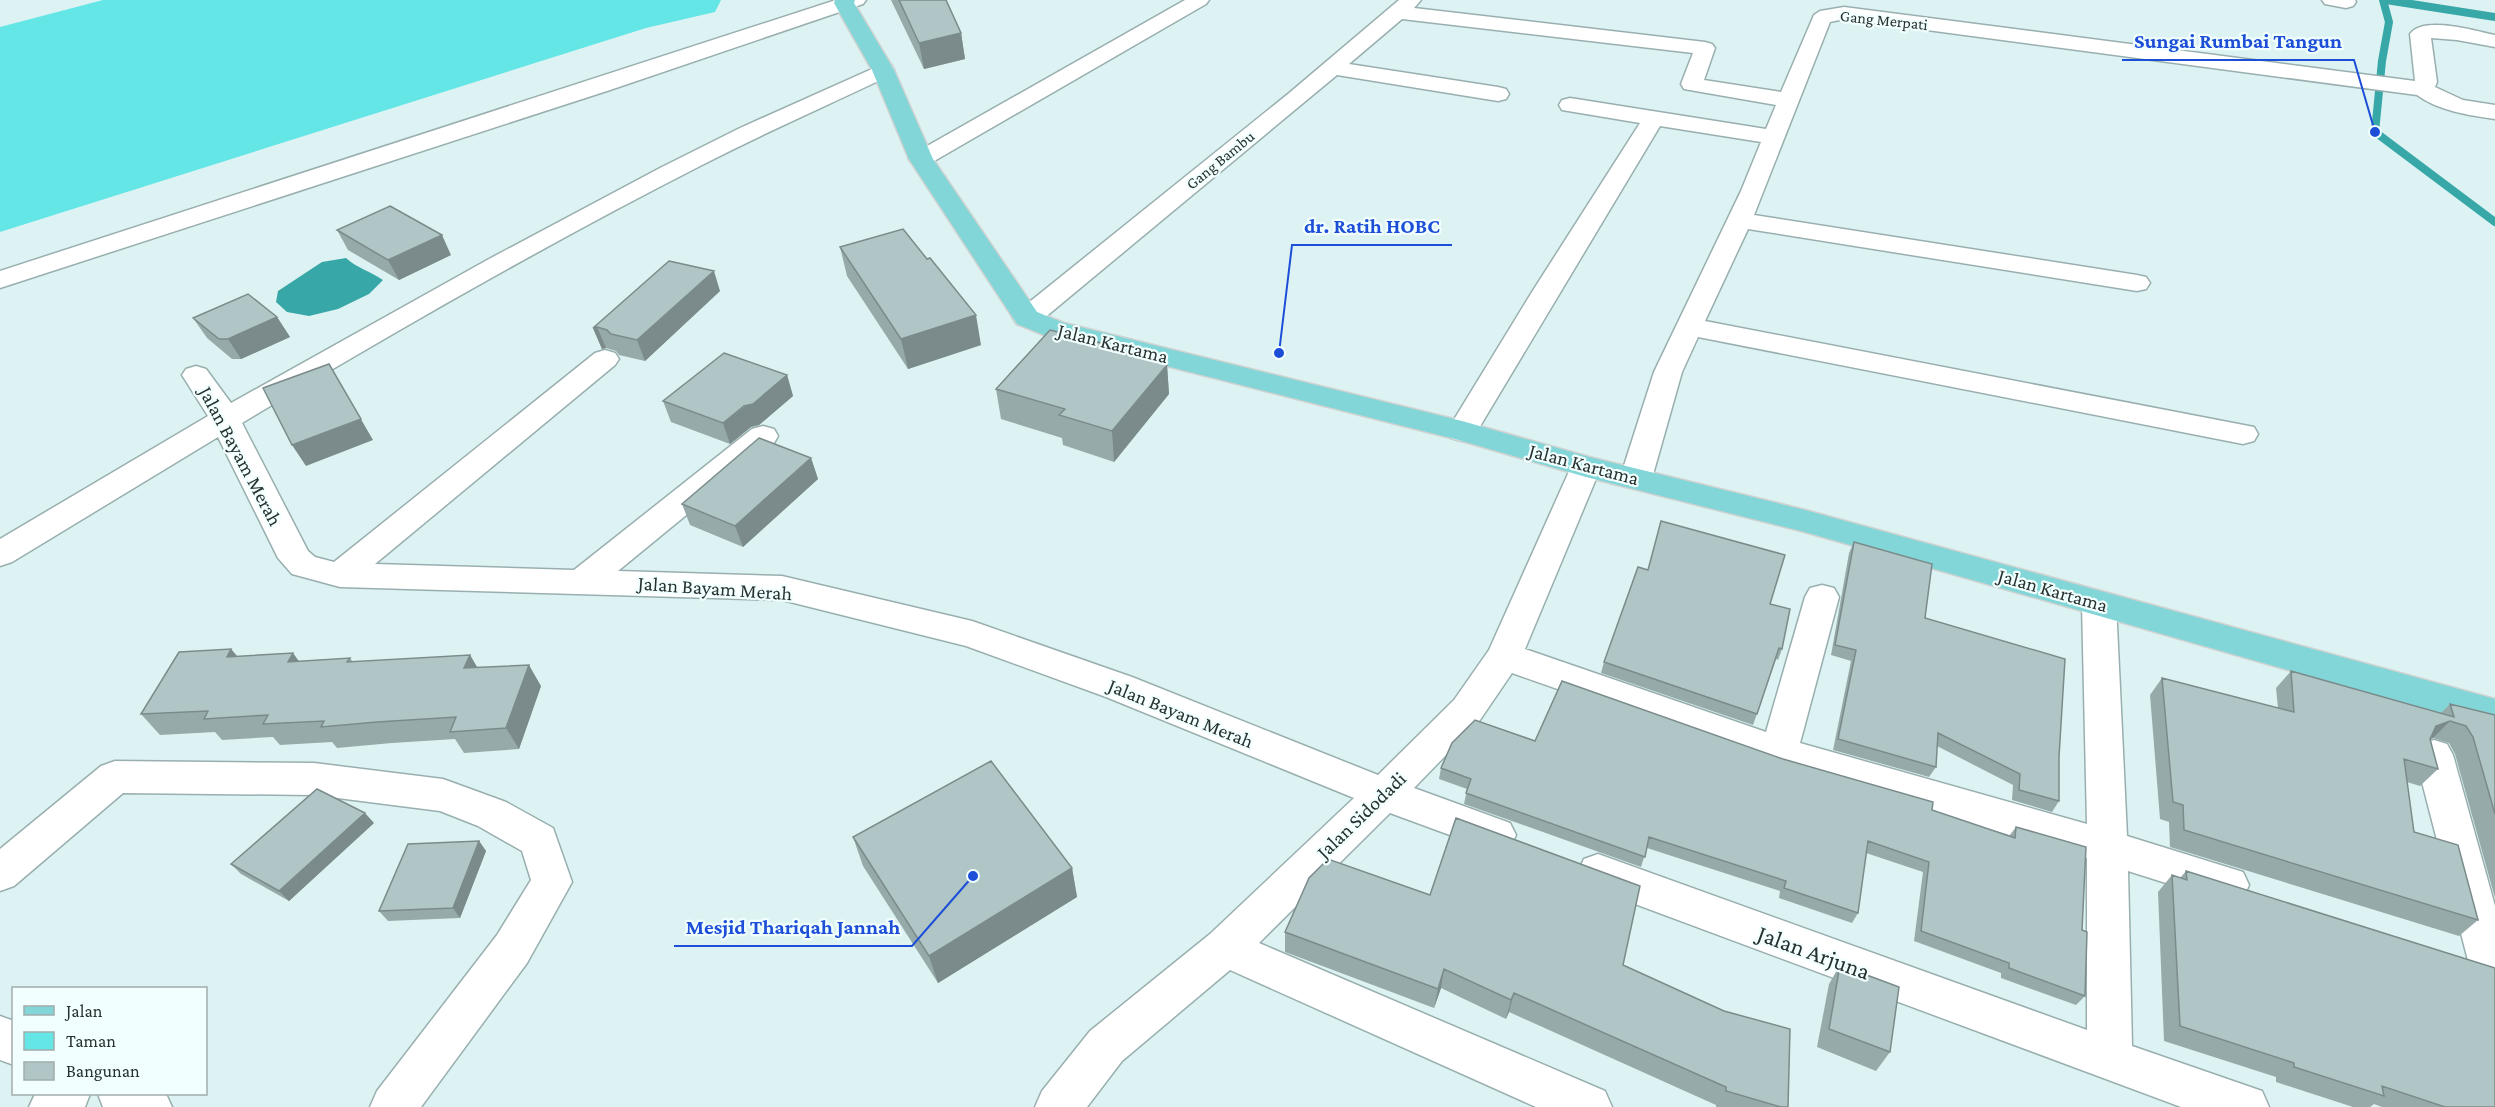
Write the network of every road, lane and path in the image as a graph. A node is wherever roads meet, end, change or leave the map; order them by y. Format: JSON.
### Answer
{"nodes":[{"id":1,"x":1199,"y":0,"type":"edge"},
{"id":2,"x":848,"y":1,"type":"edge"},
{"id":3,"x":1404,"y":6,"type":"edge"},
{"id":4,"x":2495,"y":41,"type":"edge"},
{"id":5,"x":1332,"y":68,"type":"junction"},
{"id":6,"x":883,"y":70,"type":"junction"},
{"id":7,"x":2423,"y":88,"type":"junction"},
{"id":8,"x":1498,"y":94,"type":"dead end"},
{"id":9,"x":1788,"y":100,"type":"junction"},
{"id":10,"x":1570,"y":105,"type":"dead end"},
{"id":11,"x":2495,"y":112,"type":"edge"},
{"id":12,"x":1650,"y":127,"type":"dead end"},
{"id":13,"x":1774,"y":137,"type":"junction"},
{"id":14,"x":921,"y":159,"type":"junction"},
{"id":15,"x":1740,"y":220,"type":"junction"},
{"id":16,"x":0,"y":280,"type":"edge"},
{"id":17,"x":2137,"y":283,"type":"dead end"},
{"id":18,"x":1027,"y":318,"type":"junction"},
{"id":19,"x":1691,"y":327,"type":"junction"},
{"id":20,"x":605,"y":359,"type":"dead end"},
{"id":21,"x":196,"y":375,"type":"dead end"},
{"id":22,"x":223,"y":419,"type":"junction"},
{"id":23,"x":1462,"y":431,"type":"junction"},
{"id":24,"x":2243,"y":434,"type":"dead end"},
{"id":25,"x":764,"y":436,"type":"dead end"},
{"id":26,"x":1586,"y":467,"type":"junction"},
{"id":27,"x":1636,"y":478,"type":"junction"},
{"id":28,"x":0,"y":554,"type":"edge"},
{"id":29,"x":340,"y":575,"type":"junction"},
{"id":30,"x":583,"y":581,"type":"junction"},
{"id":31,"x":1822,"y":597,"type":"dead end"},
{"id":32,"x":2098,"y":604,"type":"junction"},
{"id":33,"x":1504,"y":656,"type":"junction"},
{"id":34,"x":2495,"y":714,"type":"edge"},
{"id":35,"x":1779,"y":753,"type":"junction"},
{"id":36,"x":2434,"y":755,"type":"edge"},
{"id":37,"x":1384,"y":794,"type":"junction"},
{"id":38,"x":2107,"y":847,"type":"junction"},
{"id":39,"x":0,"y":873,"type":"edge"},
{"id":40,"x":2265,"y":897,"type":"edge"},
{"id":41,"x":1225,"y":948,"type":"junction"},
{"id":42,"x":2481,"y":965,"type":"edge"},
{"id":43,"x":2110,"y":1060,"type":"junction"},
{"id":44,"x":66,"y":1095,"type":"edge"},
{"id":45,"x":123,"y":1095,"type":"edge"},
{"id":46,"x":2236,"y":1105,"type":"edge"},
{"id":47,"x":52,"y":1107,"type":"edge"},
{"id":48,"x":148,"y":1107,"type":"edge"},
{"id":49,"x":393,"y":1107,"type":"edge"},
{"id":50,"x":1058,"y":1107,"type":"edge"},
{"id":51,"x":1589,"y":1107,"type":"edge"}],
"edges":[{"from":1,"to":14,"type":"street"},
{"from":2,"to":6,"type":"main road"},
{"from":2,"to":16,"type":"street"},
{"from":3,"to":5,"type":"street","name":"Gang Bambu"},
{"from":3,"to":9,"type":"street"},
{"from":4,"to":7,"type":"street"},
{"from":5,"to":8,"type":"street"},
{"from":5,"to":18,"type":"street","name":"Gang Bambu"},
{"from":6,"to":14,"type":"main road"},
{"from":6,"to":22,"type":"street"},
{"from":7,"to":9,"type":"street","name":"Gang Merpati"},
{"from":7,"to":11,"type":"street"},
{"from":9,"to":13,"type":"street","name":"Gang Merpati"},
{"from":10,"to":13,"type":"street"},
{"from":12,"to":23,"type":"street"},
{"from":13,"to":15,"type":"street","name":"Gang Merpati"},
{"from":14,"to":18,"type":"main road"},
{"from":15,"to":17,"type":"street"},
{"from":15,"to":19,"type":"street","name":"Gang Merpati"},
{"from":18,"to":23,"type":"main road","name":"Jalan Kartama"},
{"from":19,"to":24,"type":"street"},
{"from":19,"to":27,"type":"street","name":"Gang Merpati"},
{"from":20,"to":29,"type":"street"},
{"from":21,"to":22,"type":"street","name":"Jalan Bayam Merah"},
{"from":22,"to":28,"type":"street"},
{"from":22,"to":29,"type":"street","name":"Jalan Bayam Merah"},
{"from":23,"to":26,"type":"main road","name":"Jalan Kartama"},
{"from":25,"to":30,"type":"street"},
{"from":26,"to":27,"type":"main road","name":"Jalan Kartama"},
{"from":26,"to":33,"type":"street","name":"Jalan Sidodadi"},
{"from":27,"to":32,"type":"main road","name":"Jalan Kartama"},
{"from":29,"to":30,"type":"street","name":"Jalan Bayam Merah"},
{"from":30,"to":37,"type":"street","name":"Jalan Bayam Merah"},
{"from":31,"to":35,"type":"street"},
{"from":32,"to":34,"type":"main road","name":"Jalan Kartama"},
{"from":32,"to":38,"type":"street"},
{"from":33,"to":35,"type":"street"},
{"from":33,"to":37,"type":"street","name":"Jalan Sidodadi"},
{"from":35,"to":38,"type":"street"},
{"from":36,"to":42,"type":"street"},
{"from":37,"to":41,"type":"street","name":"Jalan Sidodadi"},
{"from":37,"to":43,"type":"street","name":"Jalan Arjuna"},
{"from":38,"to":40,"type":"street"},
{"from":38,"to":43,"type":"street"},
{"from":39,"to":49,"type":"street"},
{"from":41,"to":50,"type":"street","name":"Jalan Sidodadi"},
{"from":41,"to":51,"type":"street"},
{"from":43,"to":46,"type":"street","name":"Jalan Arjuna"},
{"from":44,"to":47,"type":"street"},
{"from":45,"to":48,"type":"street"}]}
